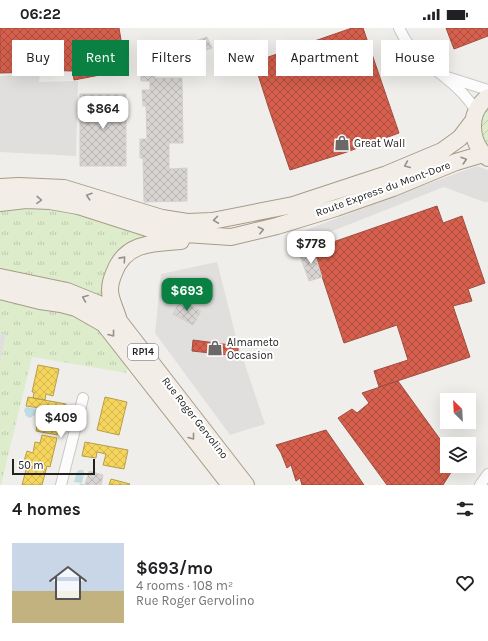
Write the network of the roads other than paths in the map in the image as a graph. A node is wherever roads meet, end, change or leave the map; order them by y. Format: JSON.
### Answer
{"nodes":[{"id":1,"x":399,"y":28,"type":"edge"},
{"id":2,"x":406,"y":40,"type":"edge"},
{"id":3,"x":443,"y":76,"type":"joint"},
{"id":4,"x":488,"y":90,"type":"edge"},
{"id":5,"x":488,"y":97,"type":"edge"},
{"id":6,"x":474,"y":116,"type":"junction"},
{"id":7,"x":486,"y":156,"type":"edge"},
{"id":8,"x":0,"y":187,"type":"edge"},
{"id":9,"x":0,"y":203,"type":"edge"},
{"id":10,"x":231,"y":237,"type":"junction"},
{"id":11,"x":0,"y":277,"type":"edge"},
{"id":12,"x":0,"y":291,"type":"edge"},
{"id":13,"x":0,"y":295,"type":"edge"},
{"id":14,"x":40,"y":301,"type":"junction"},
{"id":15,"x":119,"y":321,"type":"junction"},
{"id":16,"x":83,"y":398,"type":"dead end"},
{"id":17,"x":488,"y":474,"type":"edge"},
{"id":18,"x":61,"y":485,"type":"edge"},
{"id":19,"x":230,"y":485,"type":"edge"},
{"id":20,"x":246,"y":485,"type":"edge"},
{"id":21,"x":480,"y":485,"type":"edge"}],
"edges":[{"from":1,"to":2,"type":"street"},
{"from":3,"to":4,"type":"street"},
{"from":3,"to":6,"type":"street"},
{"from":5,"to":6,"type":"main road","name":"Route Express du Mont-Dore"},
{"from":6,"to":7,"type":"main road"},
{"from":6,"to":8,"type":"main road","name":"Route Express du Mont-Dore","one_way":true},
{"from":10,"to":7,"type":"main road","name":"Route Express du Mont-Dore","one_way":true},
{"from":9,"to":10,"type":"main road","name":"Route Express du Mont-Dore","one_way":true},
{"from":15,"to":10,"type":"main road","one_way":true},
{"from":15,"to":11,"type":"main road","name":"Rue Roger Gervolino","number":"RP14","one_way":true},
{"from":12,"to":14,"type":"main road","name":"Rue Roger Gervolino","number":"RP14"},
{"from":13,"to":14,"type":"main road"},
{"from":14,"to":19,"type":"main road","name":"Rue Roger Gervolino","number":"RP14","one_way":true},
{"from":15,"to":20,"type":"main road","name":"Rue Roger Gervolino","number":"RP14"},
{"from":16,"to":18,"type":"street"},
{"from":17,"to":21,"type":"street"}]}
